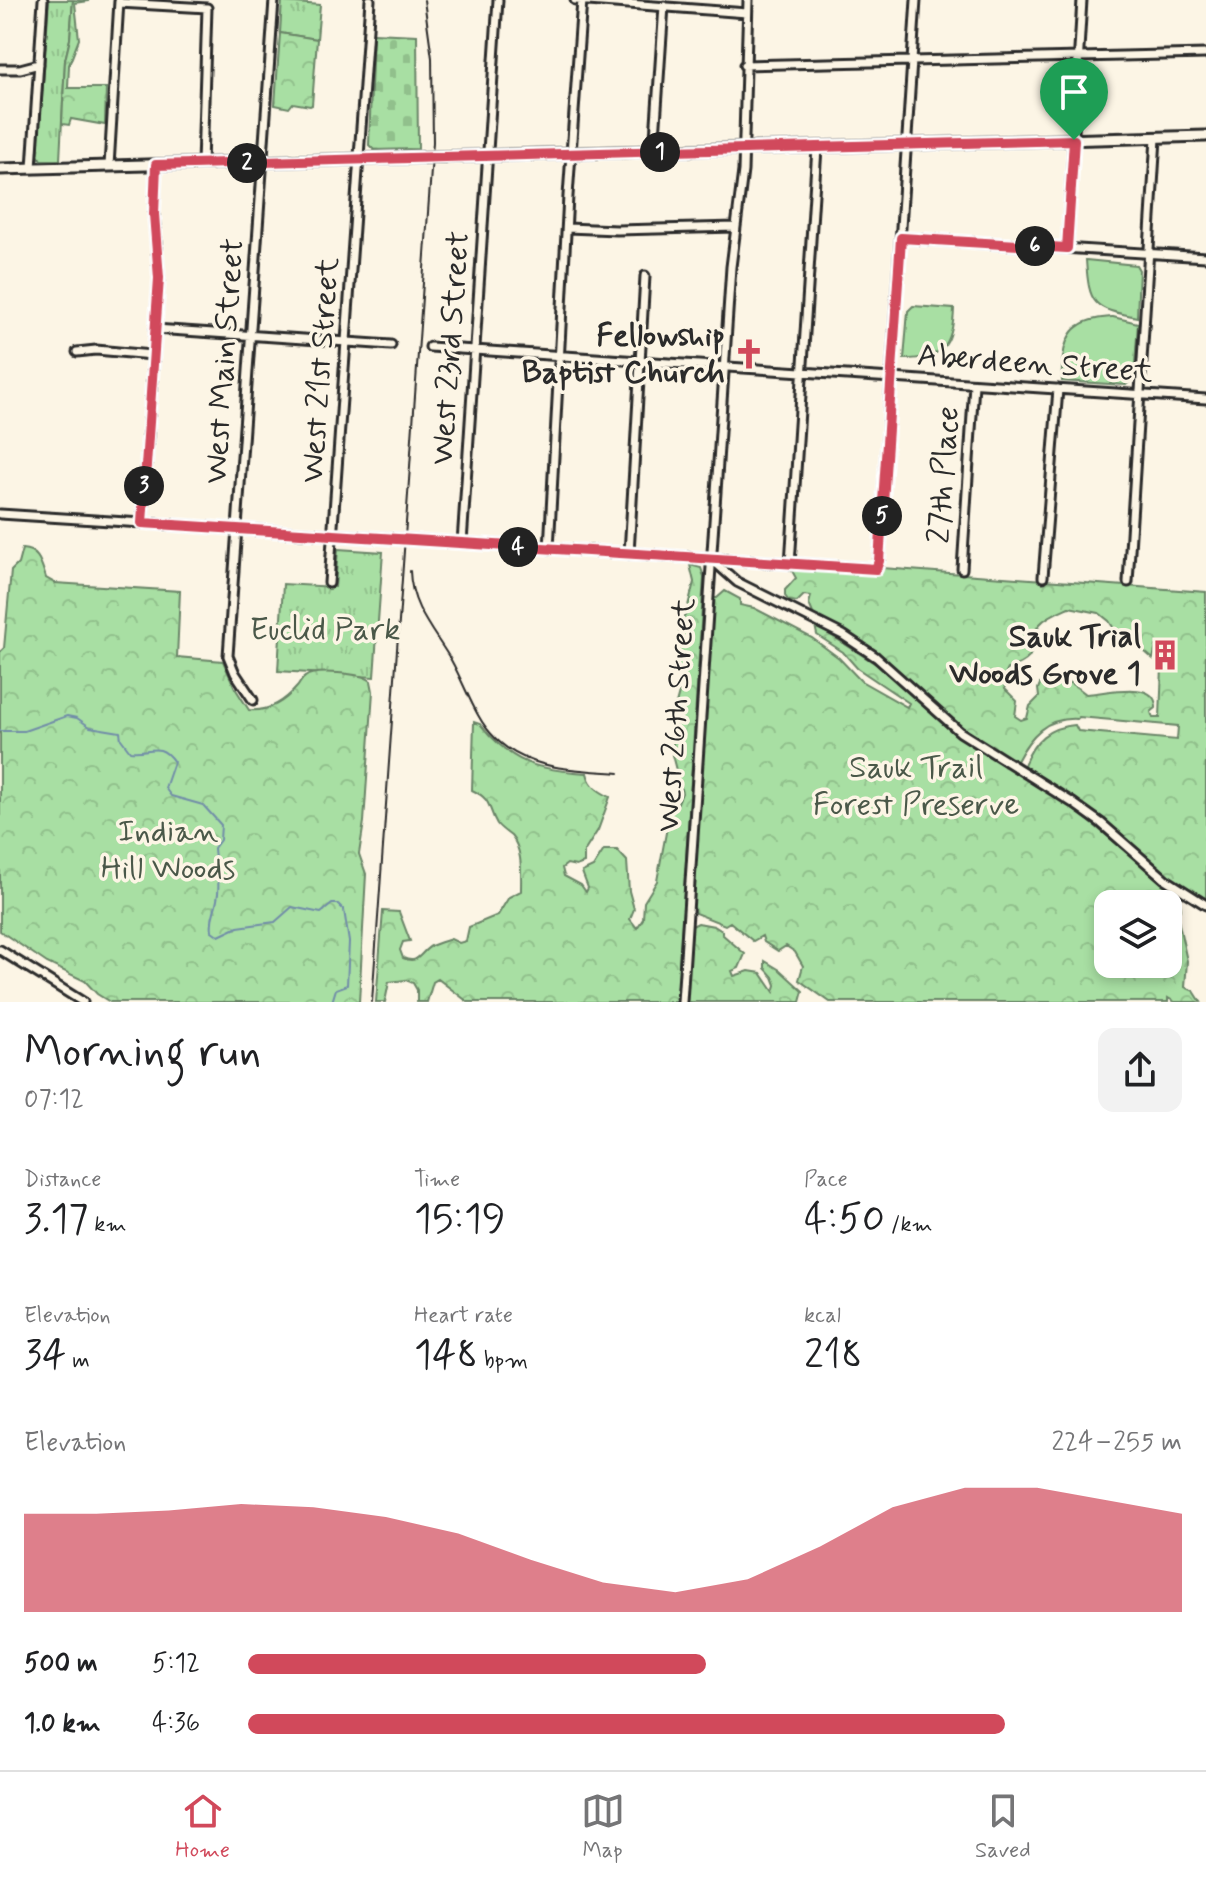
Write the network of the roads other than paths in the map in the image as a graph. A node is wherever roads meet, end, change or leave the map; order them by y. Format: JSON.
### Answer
{"nodes":[{"id":1,"x":43,"y":0,"type":"edge"},
{"id":2,"x":274,"y":0,"type":"edge"},
{"id":3,"x":370,"y":0,"type":"edge"},
{"id":4,"x":498,"y":0,"type":"edge"},
{"id":5,"x":575,"y":0,"type":"edge"},
{"id":6,"x":582,"y":0,"type":"edge"},
{"id":7,"x":748,"y":0,"type":"edge"},
{"id":8,"x":916,"y":0,"type":"edge"},
{"id":9,"x":1082,"y":0,"type":"edge"},
{"id":10,"x":119,"y":1,"type":"edge"},
{"id":11,"x":664,"y":6,"type":"junction"},
{"id":12,"x":747,"y":13,"type":"junction"},
{"id":13,"x":1206,"y":54,"type":"edge"},
{"id":14,"x":1078,"y":57,"type":"junction"},
{"id":15,"x":912,"y":62,"type":"junction"},
{"id":16,"x":39,"y":64,"type":"junction"},
{"id":17,"x":744,"y":65,"type":"junction"},
{"id":18,"x":0,"y":69,"type":"edge"},
{"id":19,"x":20,"y":69,"type":"junction"},
{"id":20,"x":38,"y":76,"type":"junction"},
{"id":21,"x":1206,"y":136,"type":"edge"},
{"id":22,"x":1156,"y":138,"type":"junction"},
{"id":23,"x":1074,"y":140,"type":"junction"},
{"id":24,"x":907,"y":145,"type":"junction"},
{"id":25,"x":817,"y":148,"type":"junction"},
{"id":26,"x":743,"y":150,"type":"junction"},
{"id":27,"x":654,"y":152,"type":"junction"},
{"id":28,"x":570,"y":154,"type":"junction"},
{"id":29,"x":486,"y":156,"type":"junction"},
{"id":30,"x":361,"y":160,"type":"junction"},
{"id":31,"x":263,"y":162,"type":"junction"},
{"id":32,"x":202,"y":164,"type":"junction"},
{"id":33,"x":156,"y":165,"type":"junction"},
{"id":34,"x":109,"y":166,"type":"junction"},
{"id":35,"x":32,"y":168,"type":"junction"},
{"id":36,"x":0,"y":169,"type":"edge"},
{"id":37,"x":736,"y":227,"type":"junction"},
{"id":38,"x":567,"y":228,"type":"junction"},
{"id":39,"x":901,"y":238,"type":"junction"},
{"id":40,"x":1067,"y":248,"type":"junction"},
{"id":41,"x":1149,"y":254,"type":"junction"},
{"id":42,"x":1206,"y":257,"type":"edge"},
{"id":43,"x":645,"y":276,"type":"dead end"},
{"id":44,"x":155,"y":329,"type":"junction"},
{"id":45,"x":252,"y":336,"type":"junction"},
{"id":46,"x":346,"y":342,"type":"junction"},
{"id":47,"x":391,"y":345,"type":"dead end"},
{"id":48,"x":430,"y":347,"type":"dead end"},
{"id":49,"x":476,"y":350,"type":"junction"},
{"id":50,"x":77,"y":352,"type":"dead end"},
{"id":51,"x":152,"y":355,"type":"junction"},
{"id":52,"x":559,"y":356,"type":"junction"},
{"id":53,"x":640,"y":361,"type":"junction"},
{"id":54,"x":724,"y":367,"type":"junction"},
{"id":55,"x":802,"y":372,"type":"junction"},
{"id":56,"x":891,"y":378,"type":"junction"},
{"id":57,"x":974,"y":384,"type":"junction"},
{"id":58,"x":1058,"y":389,"type":"junction"},
{"id":59,"x":1140,"y":395,"type":"junction"},
{"id":60,"x":1206,"y":399,"type":"edge"},
{"id":61,"x":0,"y":514,"type":"edge"},
{"id":62,"x":142,"y":523,"type":"junction"},
{"id":63,"x":237,"y":529,"type":"junction"},
{"id":64,"x":333,"y":535,"type":"junction"},
{"id":65,"x":462,"y":543,"type":"junction"},
{"id":66,"x":549,"y":549,"type":"junction"},
{"id":67,"x":629,"y":554,"type":"junction"},
{"id":68,"x":711,"y":559,"type":"junction"},
{"id":69,"x":790,"y":564,"type":"junction"},
{"id":70,"x":962,"y":569,"type":"dead end"},
{"id":71,"x":1043,"y":577,"type":"dead end"},
{"id":72,"x":1128,"y":582,"type":"dead end"},
{"id":73,"x":329,"y":583,"type":"dead end"},
{"id":74,"x":253,"y":700,"type":"dead end"},
{"id":75,"x":1206,"y":905,"type":"edge"},
{"id":76,"x":0,"y":950,"type":"edge"},
{"id":77,"x":73,"y":999,"type":"edge"},
{"id":78,"x":83,"y":1002,"type":"edge"},
{"id":79,"x":682,"y":1002,"type":"edge"}],
"edges":[{"from":1,"to":16,"type":"street"},
{"from":2,"to":31,"type":"street","name":"West Main Street"},
{"from":3,"to":30,"type":"street","name":"West 21st Street"},
{"from":4,"to":29,"type":"street","name":"West 23rd Street"},
{"from":5,"to":6,"type":"street"},
{"from":6,"to":11,"type":"street"},
{"from":6,"to":28,"type":"street"},
{"from":7,"to":12,"type":"street","name":"West 26th Street"},
{"from":8,"to":15,"type":"street"},
{"from":9,"to":14,"type":"street"},
{"from":10,"to":32,"type":"street"},
{"from":10,"to":34,"type":"street"},
{"from":11,"to":12,"type":"street"},
{"from":11,"to":27,"type":"street"},
{"from":12,"to":17,"type":"street","name":"West 26th Street"},
{"from":13,"to":14,"type":"street"},
{"from":14,"to":15,"type":"street"},
{"from":14,"to":23,"type":"street"},
{"from":15,"to":17,"type":"street"},
{"from":15,"to":24,"type":"street"},
{"from":16,"to":19,"type":"street"},
{"from":16,"to":20,"type":"street"},
{"from":17,"to":26,"type":"street","name":"West 26th Street"},
{"from":18,"to":19,"type":"street"},
{"from":19,"to":20,"type":"street"},
{"from":20,"to":35,"type":"street"},
{"from":21,"to":22,"type":"main road"},
{"from":22,"to":23,"type":"main road"},
{"from":22,"to":41,"type":"street"},
{"from":23,"to":24,"type":"main road"},
{"from":23,"to":40,"type":"street"},
{"from":24,"to":25,"type":"main road"},
{"from":24,"to":39,"type":"street"},
{"from":25,"to":26,"type":"main road"},
{"from":25,"to":55,"type":"street"},
{"from":26,"to":27,"type":"main road"},
{"from":26,"to":37,"type":"street","name":"West 26th Street"},
{"from":27,"to":28,"type":"main road"},
{"from":28,"to":29,"type":"main road"},
{"from":28,"to":38,"type":"street"},
{"from":29,"to":30,"type":"main road"},
{"from":29,"to":49,"type":"street","name":"West 23rd Street"},
{"from":30,"to":31,"type":"main road"},
{"from":30,"to":46,"type":"street","name":"West 21st Street"},
{"from":31,"to":32,"type":"main road"},
{"from":31,"to":45,"type":"street","name":"West Main Street"},
{"from":32,"to":33,"type":"main road"},
{"from":33,"to":34,"type":"main road"},
{"from":33,"to":44,"type":"street"},
{"from":34,"to":35,"type":"main road"},
{"from":35,"to":36,"type":"main road"},
{"from":37,"to":38,"type":"street"},
{"from":37,"to":54,"type":"street","name":"West 26th Street"},
{"from":38,"to":52,"type":"street"},
{"from":39,"to":40,"type":"street"},
{"from":39,"to":56,"type":"street"},
{"from":40,"to":41,"type":"street"},
{"from":41,"to":42,"type":"street"},
{"from":41,"to":59,"type":"street"},
{"from":43,"to":53,"type":"street"},
{"from":44,"to":45,"type":"street"},
{"from":44,"to":51,"type":"street"},
{"from":45,"to":46,"type":"street"},
{"from":45,"to":63,"type":"street","name":"West Main Street"},
{"from":46,"to":47,"type":"street"},
{"from":46,"to":64,"type":"street","name":"West 21st Street"},
{"from":48,"to":49,"type":"street","name":"Aberdeen Street"},
{"from":49,"to":52,"type":"street","name":"Aberdeen Street"},
{"from":49,"to":65,"type":"street","name":"West 23rd Street"},
{"from":50,"to":51,"type":"street"},
{"from":51,"to":62,"type":"street"},
{"from":52,"to":53,"type":"street","name":"Aberdeen Street"},
{"from":52,"to":66,"type":"street"},
{"from":53,"to":54,"type":"street","name":"Aberdeen Street"},
{"from":53,"to":67,"type":"street"},
{"from":54,"to":55,"type":"street","name":"Aberdeen Street"},
{"from":54,"to":68,"type":"street","name":"West 26th Street"},
{"from":55,"to":56,"type":"street","name":"Aberdeen Street"},
{"from":55,"to":69,"type":"street"},
{"from":56,"to":57,"type":"street","name":"Aberdeen Street"},
{"from":56,"to":69,"type":"street"},
{"from":57,"to":58,"type":"street","name":"Aberdeen Street"},
{"from":57,"to":70,"type":"street","name":"27th Place"},
{"from":58,"to":59,"type":"street","name":"Aberdeen Street"},
{"from":58,"to":71,"type":"street"},
{"from":59,"to":60,"type":"street","name":"Aberdeen Street"},
{"from":59,"to":72,"type":"street"},
{"from":61,"to":62,"type":"street"},
{"from":62,"to":63,"type":"street"},
{"from":63,"to":64,"type":"street"},
{"from":63,"to":74,"type":"street","name":"West Main Street"},
{"from":64,"to":65,"type":"street"},
{"from":64,"to":73,"type":"street","name":"West 21st Street"},
{"from":65,"to":66,"type":"street"},
{"from":66,"to":67,"type":"street"},
{"from":67,"to":68,"type":"street"},
{"from":68,"to":69,"type":"street"},
{"from":68,"to":75,"type":"street"},
{"from":68,"to":79,"type":"street","name":"West 26th Street"},
{"from":76,"to":77,"type":"street"},
{"from":77,"to":78,"type":"street"}]}
